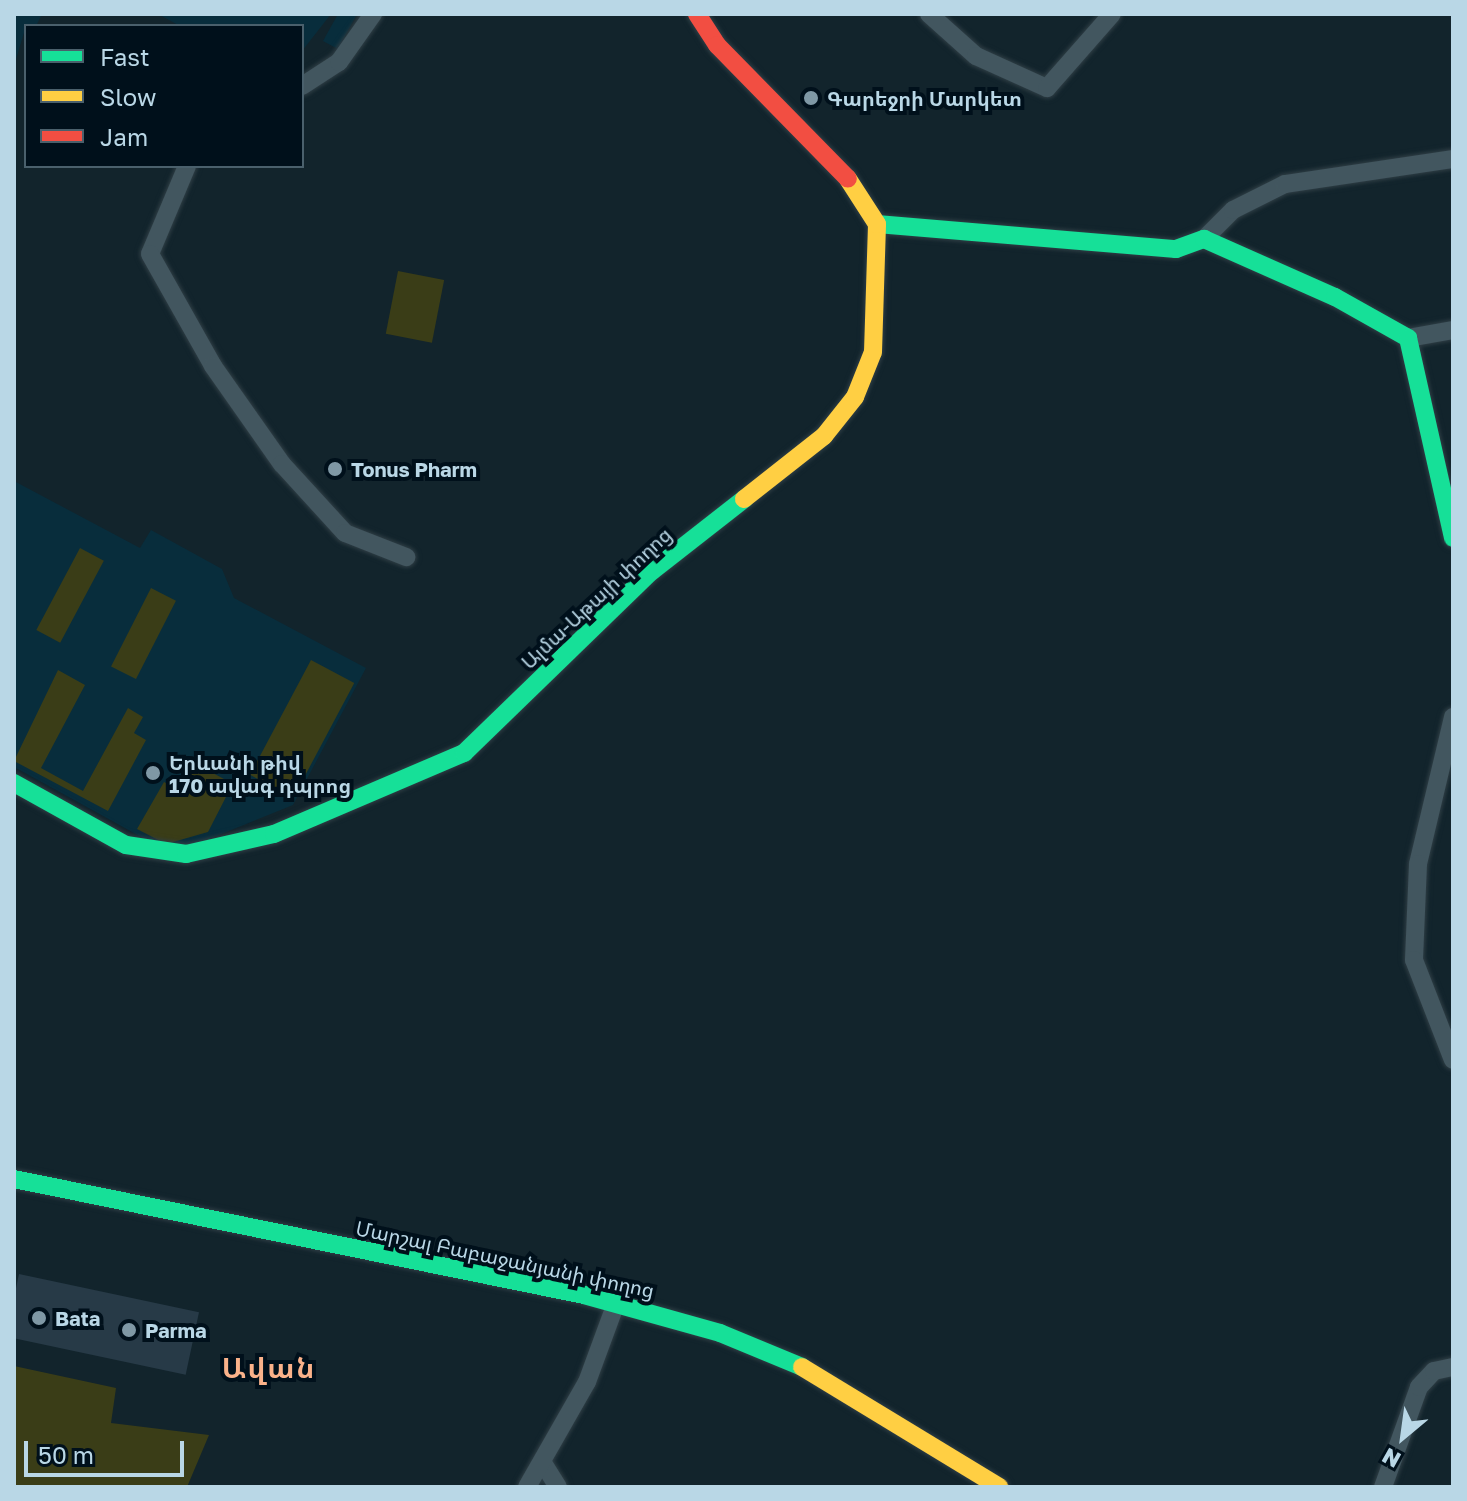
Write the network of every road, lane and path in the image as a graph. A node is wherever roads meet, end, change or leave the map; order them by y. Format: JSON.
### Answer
{"nodes":[{"id":1,"x":373,"y":14,"type":"edge"},
{"id":2,"x":697,"y":14,"type":"edge"},
{"id":3,"x":929,"y":14,"type":"edge"},
{"id":4,"x":1112,"y":14,"type":"edge"},
{"id":5,"x":304,"y":85,"type":"edge"},
{"id":6,"x":1453,"y":159,"type":"edge"},
{"id":7,"x":186,"y":168,"type":"edge"},
{"id":8,"x":877,"y":224,"type":"junction"},
{"id":9,"x":1204,"y":239,"type":"junction"},
{"id":10,"x":1453,"y":330,"type":"edge"},
{"id":11,"x":1408,"y":338,"type":"junction"},
{"id":12,"x":1453,"y":538,"type":"edge"},
{"id":13,"x":406,"y":557,"type":"dead end"},
{"id":14,"x":1453,"y":717,"type":"edge"},
{"id":15,"x":14,"y":783,"type":"edge"},
{"id":16,"x":1453,"y":1060,"type":"edge"},
{"id":17,"x":14,"y":1179,"type":"edge"},
{"id":18,"x":616,"y":1303,"type":"junction"},
{"id":19,"x":1453,"y":1367,"type":"edge"},
{"id":20,"x":543,"y":1463,"type":"junction"},
{"id":21,"x":527,"y":1487,"type":"edge"},
{"id":22,"x":558,"y":1487,"type":"edge"},
{"id":23,"x":999,"y":1487,"type":"edge"},
{"id":24,"x":1383,"y":1487,"type":"edge"}],
"edges":[{"from":1,"to":5,"type":"street"},
{"from":2,"to":8,"type":"street"},
{"from":3,"to":4,"type":"street"},
{"from":6,"to":9,"type":"street"},
{"from":7,"to":13,"type":"street"},
{"from":8,"to":9,"type":"street"},
{"from":8,"to":15,"type":"street","name":"Ալմա-Աթայի փողոց"},
{"from":9,"to":11,"type":"street"},
{"from":10,"to":11,"type":"street"},
{"from":11,"to":12,"type":"street"},
{"from":14,"to":16,"type":"street"},
{"from":17,"to":18,"type":"street","name":"Մարշալ Բաբաջանյանի փողոց"},
{"from":18,"to":20,"type":"street"},
{"from":18,"to":23,"type":"street","name":"Մարշալ Բաբաջանյանի փողոց"},
{"from":19,"to":24,"type":"street"},
{"from":20,"to":21,"type":"street"},
{"from":20,"to":22,"type":"street"}]}
